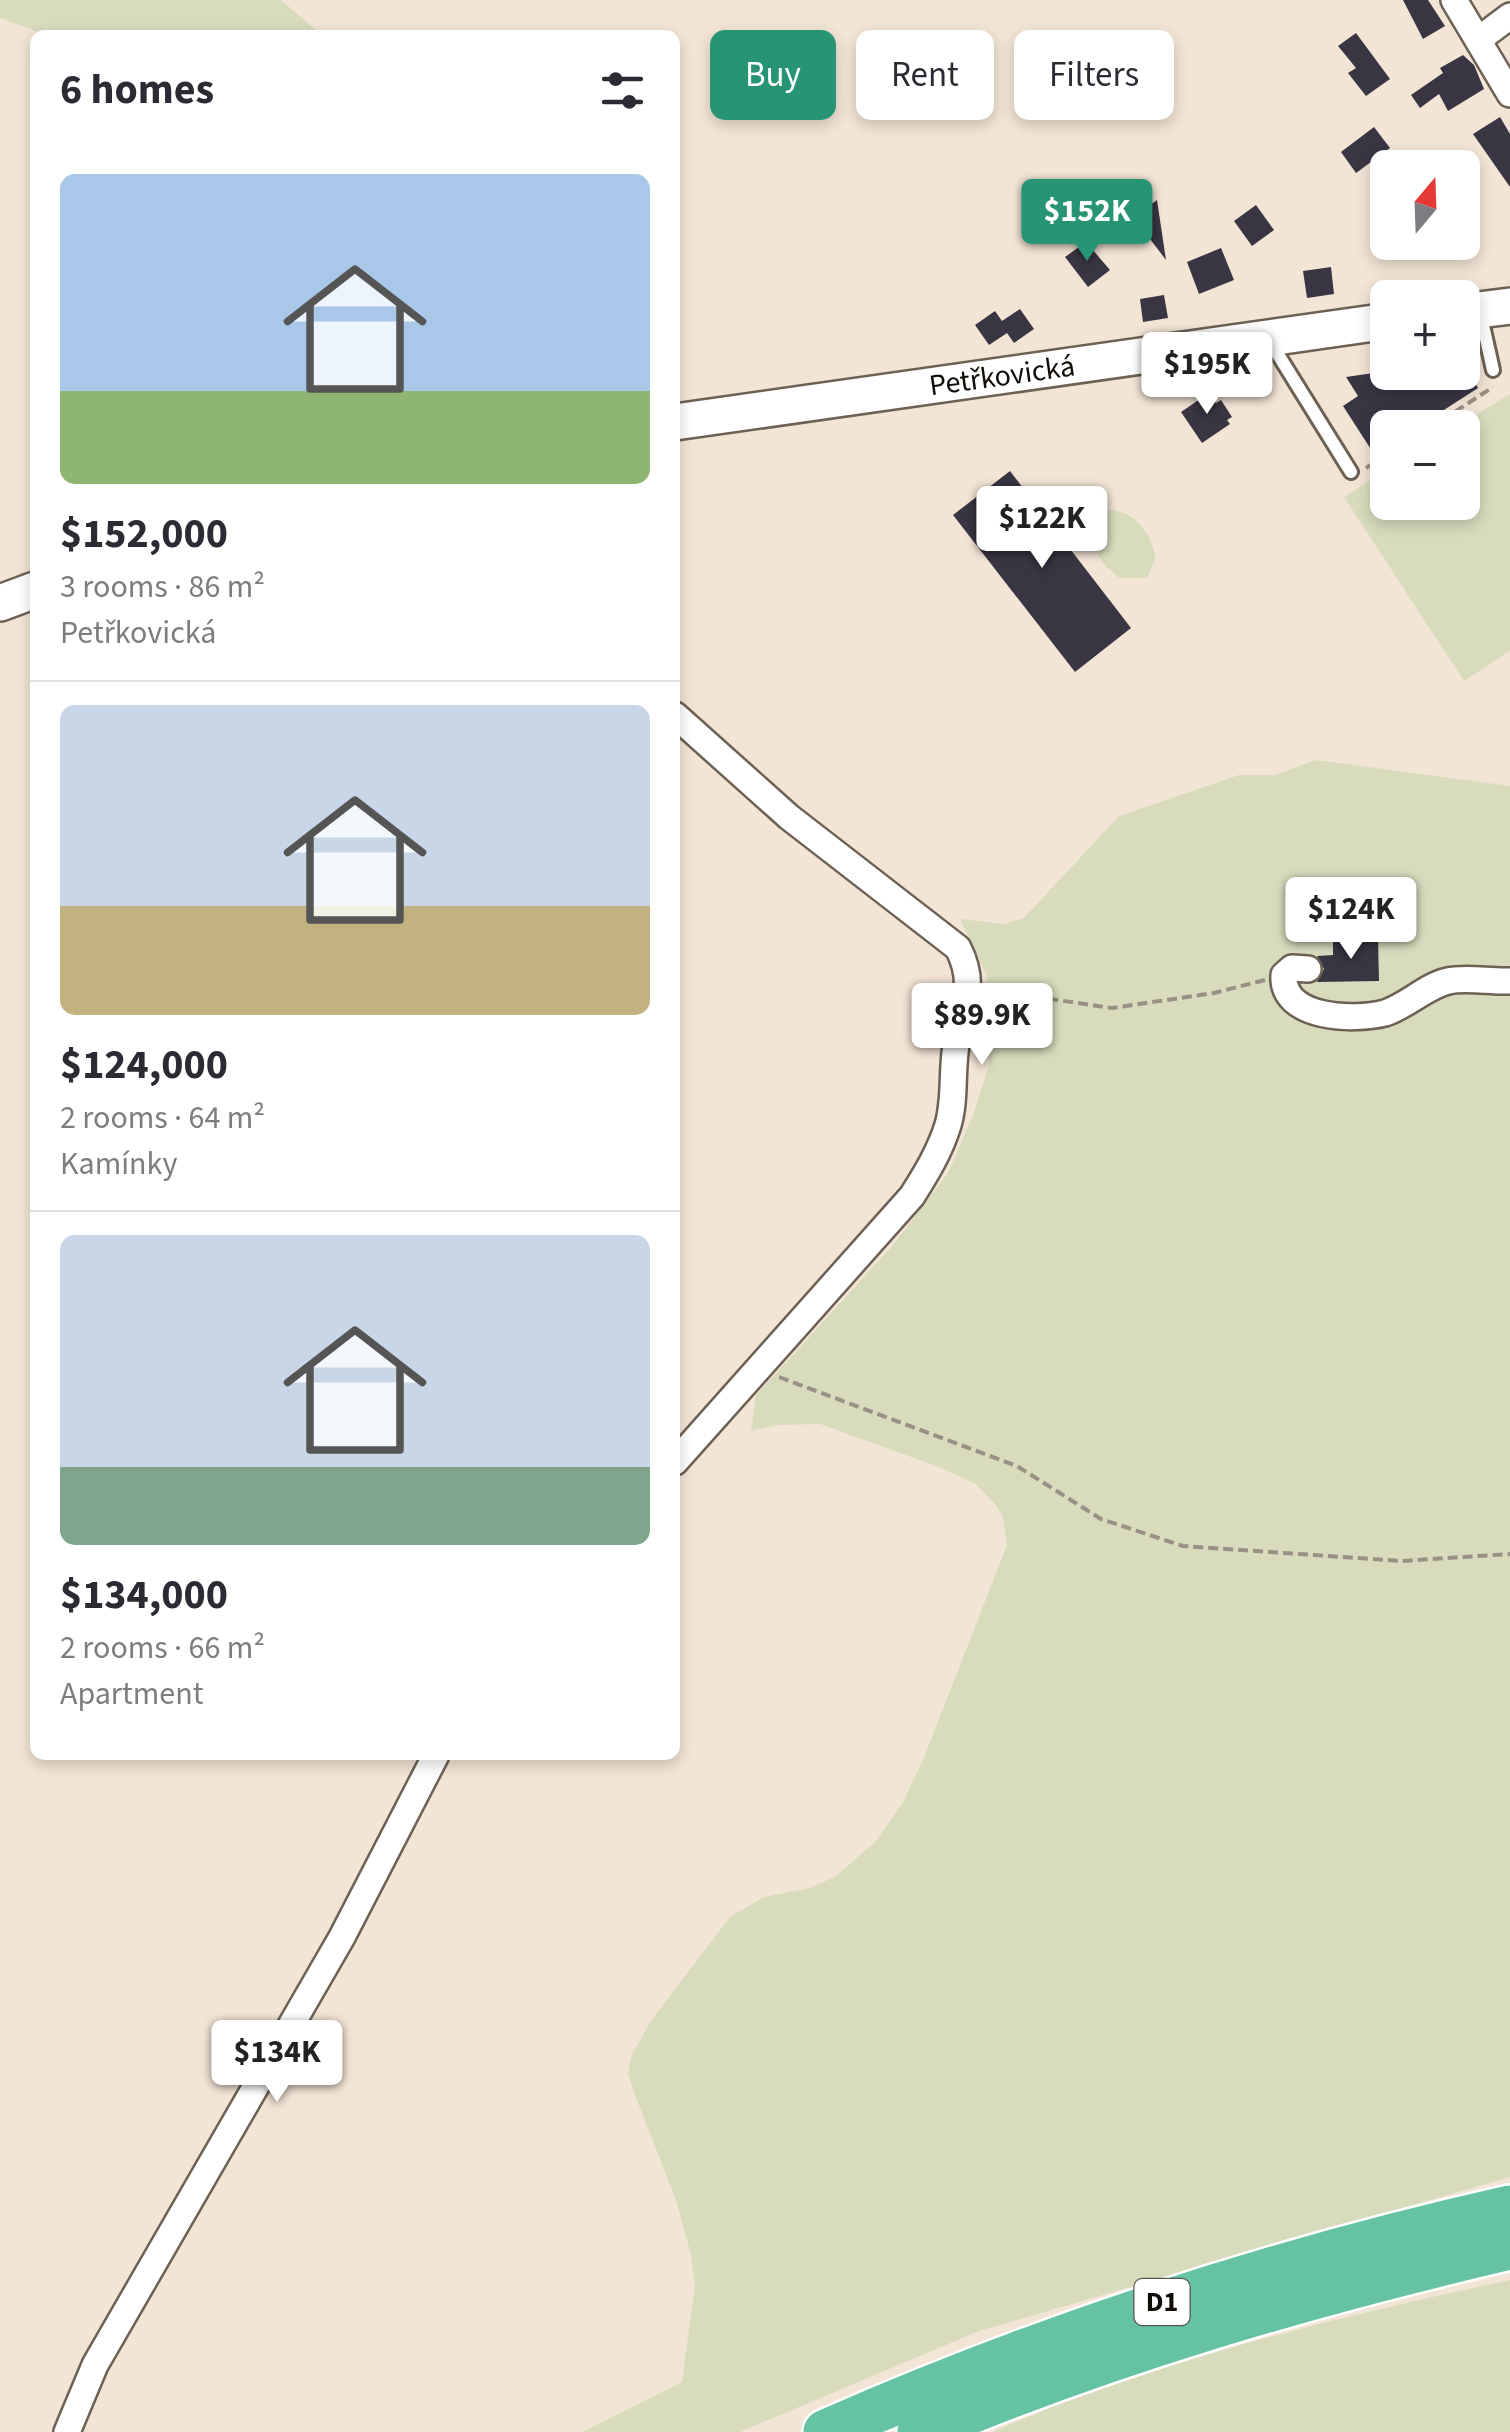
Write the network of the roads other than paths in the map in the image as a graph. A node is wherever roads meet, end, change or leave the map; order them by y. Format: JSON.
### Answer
{"nodes":[{"id":1,"x":1454,"y":0,"type":"edge"},
{"id":2,"x":1510,"y":16,"type":"edge"},
{"id":3,"x":1478,"y":40,"type":"junction"},
{"id":4,"x":1510,"y":94,"type":"edge"},
{"id":5,"x":1484,"y":309,"type":"edge"},
{"id":6,"x":1370,"y":324,"type":"edge"},
{"id":7,"x":1268,"y":338,"type":"junction"},
{"id":8,"x":1493,"y":370,"type":"dead end"},
{"id":9,"x":680,"y":421,"type":"edge"},
{"id":10,"x":1351,"y":472,"type":"road end"},
{"id":11,"x":30,"y":592,"type":"edge"},
{"id":12,"x":0,"y":603,"type":"edge"},
{"id":13,"x":680,"y":719,"type":"edge"},
{"id":14,"x":1296,"y":972,"type":"road end"},
{"id":15,"x":1510,"y":981,"type":"edge"},
{"id":16,"x":680,"y":1457,"type":"edge"},
{"id":17,"x":433,"y":1760,"type":"edge"},
{"id":18,"x":1510,"y":2208,"type":"edge"},
{"id":19,"x":1510,"y":2247,"type":"edge"},
{"id":20,"x":68,"y":2432,"type":"edge"},
{"id":21,"x":826,"y":2432,"type":"edge"},
{"id":22,"x":920,"y":2432,"type":"edge"}],
"edges":[{"from":1,"to":3,"type":"street"},
{"from":2,"to":3,"type":"street"},
{"from":3,"to":4,"type":"street"},
{"from":5,"to":8,"type":"lane"},
{"from":6,"to":7,"type":"street","name":"Petřkovická"},
{"from":7,"to":9,"type":"street","name":"Petřkovická"},
{"from":7,"to":10,"type":"lane"},
{"from":11,"to":12,"type":"street"},
{"from":13,"to":16,"type":"street"},
{"from":14,"to":15,"type":"street"},
{"from":17,"to":20,"type":"street"},
{"from":18,"to":21,"type":"highway","number":"D1"},
{"from":19,"to":22,"type":"highway","number":"D1"}]}
